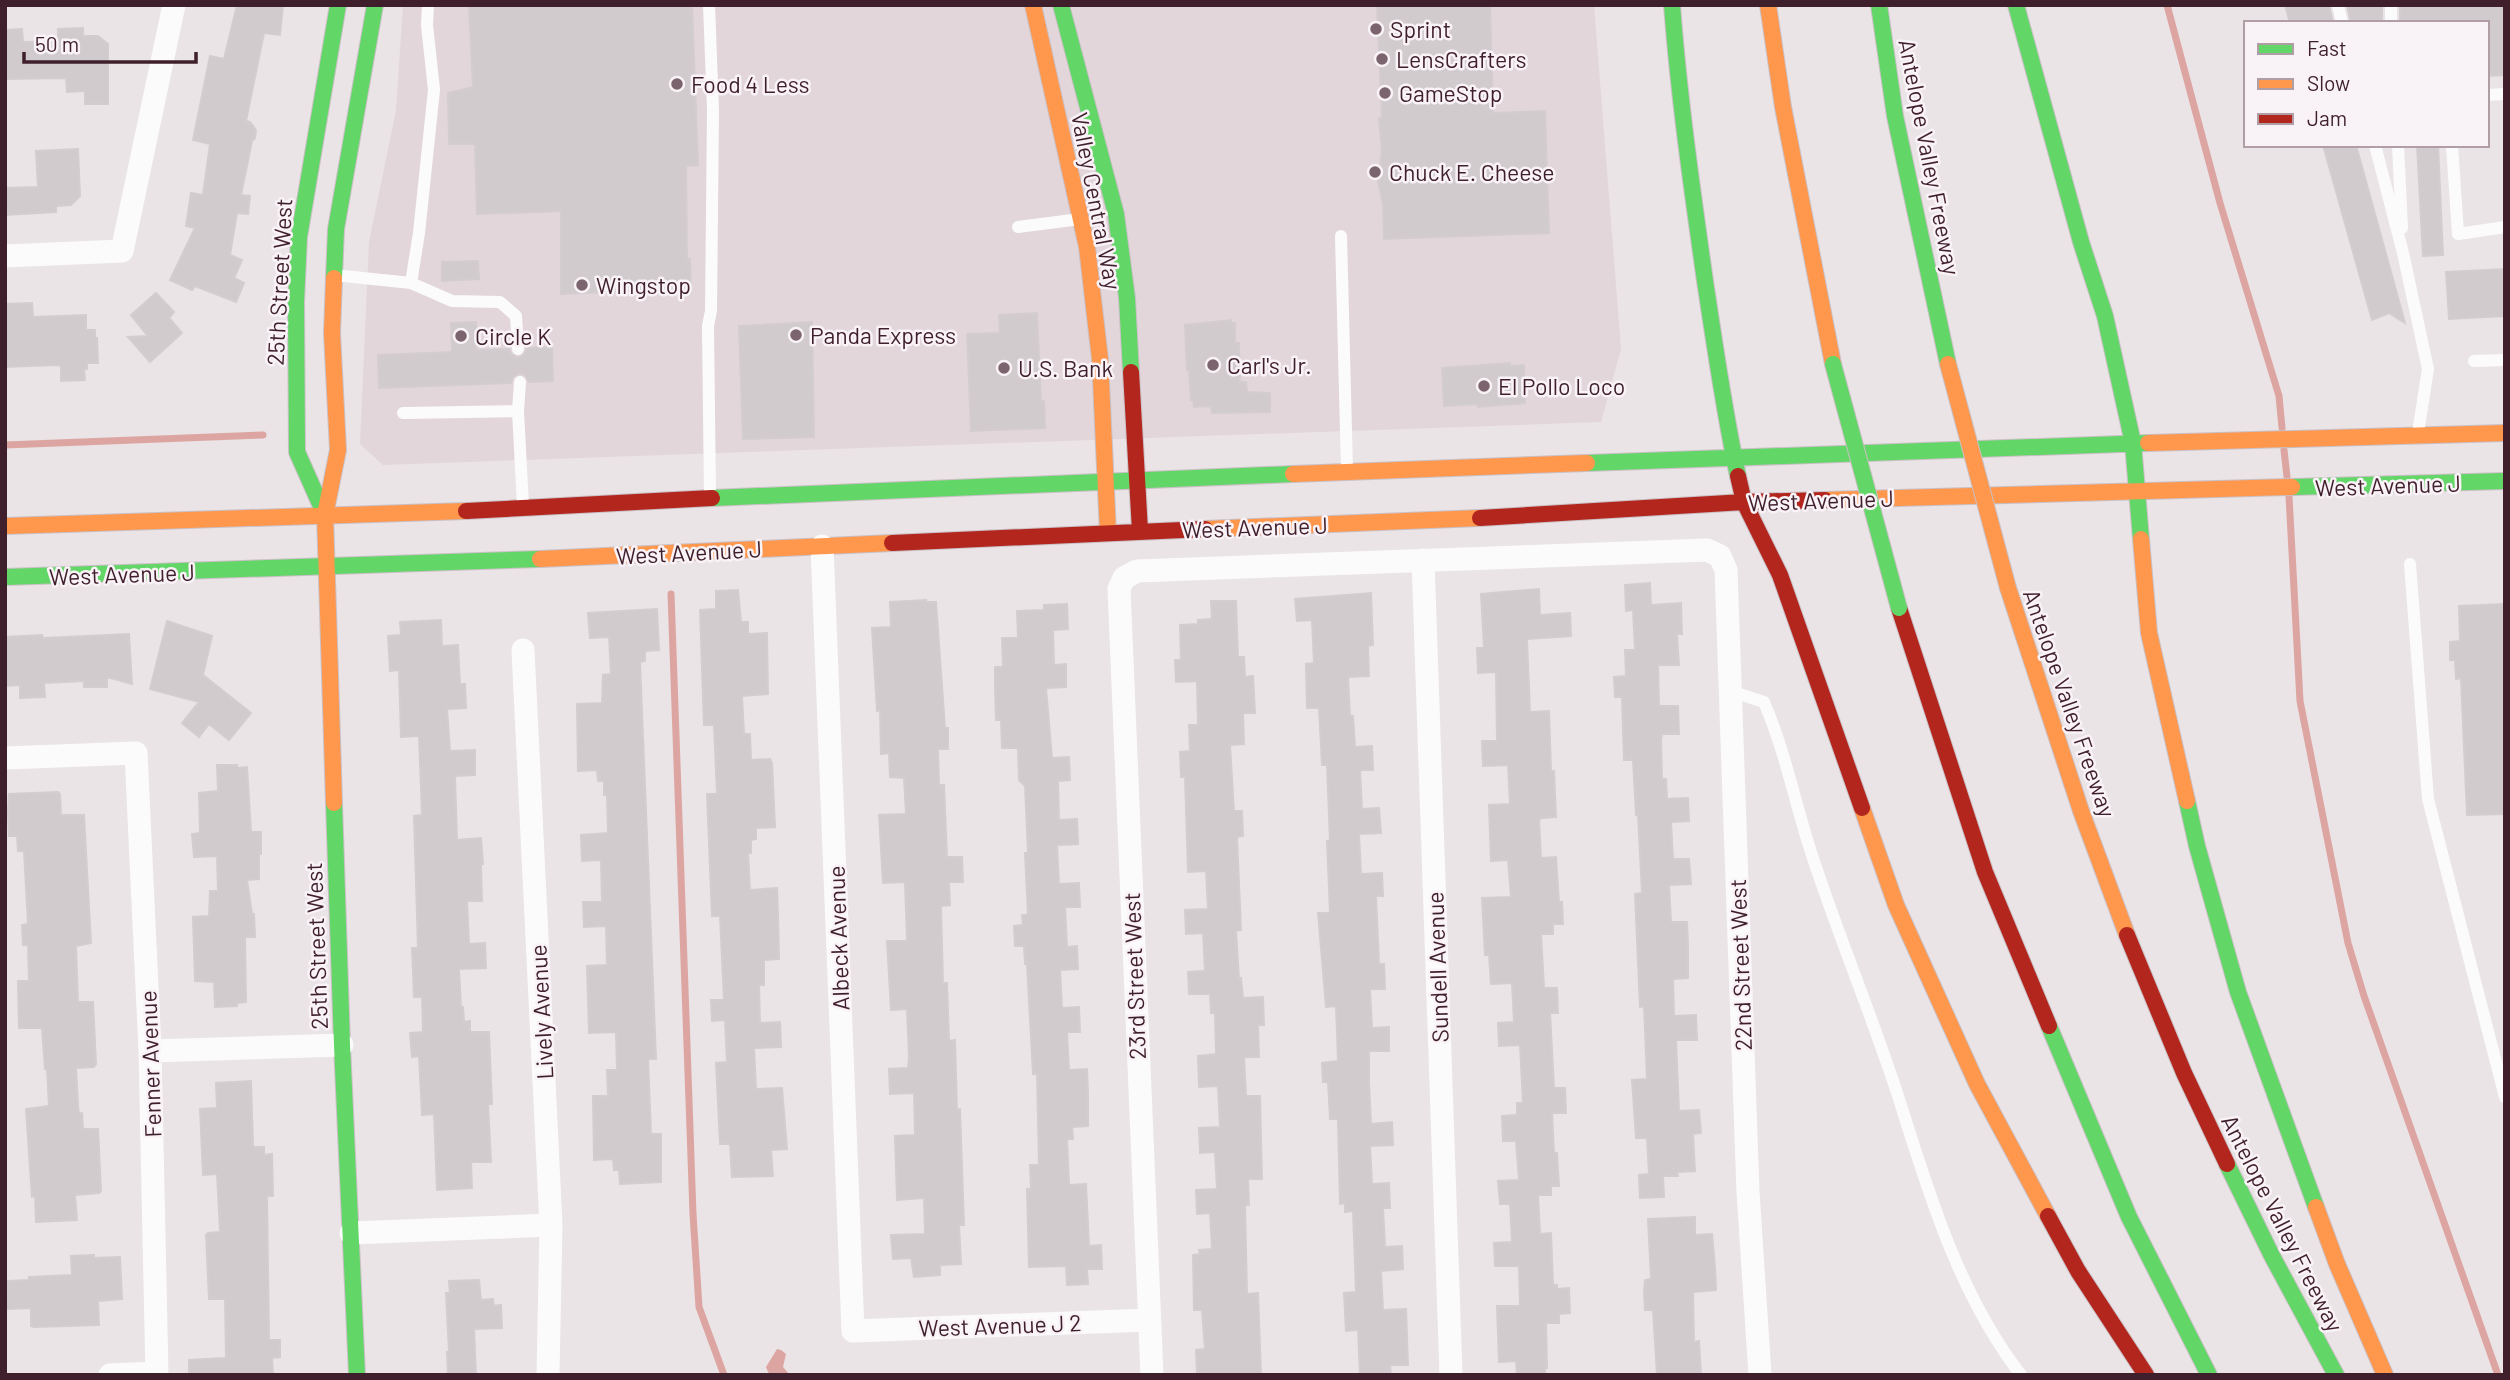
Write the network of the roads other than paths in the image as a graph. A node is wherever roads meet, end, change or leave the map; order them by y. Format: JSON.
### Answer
{"nodes":[{"id":1,"x":174,"y":5,"type":"edge"},
{"id":2,"x":338,"y":5,"type":"edge"},
{"id":3,"x":375,"y":5,"type":"edge"},
{"id":4,"x":429,"y":5,"type":"edge"},
{"id":5,"x":709,"y":5,"type":"edge"},
{"id":6,"x":1032,"y":5,"type":"edge"},
{"id":7,"x":1061,"y":5,"type":"edge"},
{"id":8,"x":1672,"y":5,"type":"edge"},
{"id":9,"x":1768,"y":5,"type":"edge"},
{"id":10,"x":1879,"y":5,"type":"edge"},
{"id":11,"x":2015,"y":5,"type":"edge"},
{"id":12,"x":2376,"y":147,"type":"edge"},
{"id":13,"x":2398,"y":147,"type":"edge"},
{"id":14,"x":2452,"y":147,"type":"edge"},
{"id":15,"x":1082,"y":219,"type":"junction"},
{"id":16,"x":1018,"y":227,"type":"dead end"},
{"id":17,"x":2505,"y":227,"type":"edge"},
{"id":18,"x":1342,"y":236,"type":"dead end"},
{"id":19,"x":2403,"y":253,"type":"junction"},
{"id":20,"x":5,"y":256,"type":"edge"},
{"id":21,"x":332,"y":275,"type":"junction"},
{"id":22,"x":411,"y":283,"type":"junction"},
{"id":23,"x":518,"y":349,"type":"dead end"},
{"id":24,"x":2505,"y":360,"type":"edge"},
{"id":25,"x":2474,"y":361,"type":"dead end"},
{"id":26,"x":520,"y":382,"type":"dead end"},
{"id":27,"x":518,"y":411,"type":"junction"},
{"id":28,"x":403,"y":413,"type":"dead end"},
{"id":29,"x":2505,"y":433,"type":"edge"},
{"id":30,"x":2417,"y":436,"type":"junction"},
{"id":31,"x":2133,"y":443,"type":"junction"},
{"id":32,"x":1734,"y":457,"type":"junction"},
{"id":33,"x":2461,"y":467,"type":"dead end"},
{"id":34,"x":1347,"y":472,"type":"junction"},
{"id":35,"x":1138,"y":480,"type":"junction"},
{"id":36,"x":2505,"y":481,"type":"edge"},
{"id":37,"x":1105,"y":483,"type":"junction"},
{"id":38,"x":2435,"y":484,"type":"junction"},
{"id":39,"x":2136,"y":490,"type":"junction"},
{"id":40,"x":710,"y":498,"type":"junction"},
{"id":41,"x":1744,"y":502,"type":"junction"},
{"id":42,"x":523,"y":509,"type":"junction"},
{"id":43,"x":324,"y":515,"type":"junction"},
{"id":44,"x":5,"y":526,"type":"edge"},
{"id":45,"x":1140,"y":531,"type":"junction"},
{"id":46,"x":1108,"y":533,"type":"junction"},
{"id":47,"x":822,"y":546,"type":"junction"},
{"id":48,"x":1720,"y":556,"type":"joint"},
{"id":49,"x":1423,"y":560,"type":"junction"},
{"id":50,"x":2410,"y":564,"type":"dead end"},
{"id":51,"x":325,"y":567,"type":"junction"},
{"id":52,"x":5,"y":577,"type":"edge"},
{"id":53,"x":1124,"y":579,"type":"joint"},
{"id":54,"x":523,"y":650,"type":"dead end"},
{"id":55,"x":1730,"y":691,"type":"junction"},
{"id":56,"x":5,"y":758,"type":"edge"},
{"id":57,"x":342,"y":1045,"type":"junction"},
{"id":58,"x":150,"y":1052,"type":"junction"},
{"id":59,"x":2505,"y":1097,"type":"edge"},
{"id":60,"x":551,"y":1225,"type":"junction"},
{"id":61,"x":351,"y":1233,"type":"junction"},
{"id":62,"x":1148,"y":1320,"type":"junction"},
{"id":63,"x":853,"y":1331,"type":"joint"},
{"id":64,"x":157,"y":1374,"type":"edge"},
{"id":65,"x":110,"y":1375,"type":"edge"},
{"id":66,"x":357,"y":1375,"type":"edge"},
{"id":67,"x":548,"y":1375,"type":"edge"},
{"id":68,"x":1152,"y":1375,"type":"edge"},
{"id":69,"x":1451,"y":1375,"type":"edge"},
{"id":70,"x":1760,"y":1375,"type":"edge"},
{"id":71,"x":2021,"y":1375,"type":"edge"},
{"id":72,"x":2146,"y":1375,"type":"edge"},
{"id":73,"x":2209,"y":1375,"type":"edge"},
{"id":74,"x":2336,"y":1375,"type":"edge"},
{"id":75,"x":2385,"y":1375,"type":"edge"}],
"edges":[{"from":1,"to":20,"type":"street"},
{"from":2,"to":43,"type":"main road","name":"25th Street West"},
{"from":3,"to":21,"type":"main road","name":"25th Street West"},
{"from":4,"to":22,"type":"lane"},
{"from":5,"to":40,"type":"lane"},
{"from":6,"to":15,"type":"main road","name":"Valley Central Way"},
{"from":7,"to":35,"type":"main road","name":"Valley Central Way"},
{"from":8,"to":32,"type":"main road"},
{"from":9,"to":73,"type":"main road","bridge":true},
{"from":10,"to":74,"type":"main road","name":"Antelope Valley Freeway","bridge":true},
{"from":11,"to":31,"type":"main road"},
{"from":12,"to":19,"type":"lane"},
{"from":13,"to":19,"type":"lane"},
{"from":14,"to":17,"type":"lane"},
{"from":15,"to":16,"type":"lane"},
{"from":15,"to":37,"type":"main road","name":"Valley Central Way"},
{"from":18,"to":34,"type":"lane"},
{"from":19,"to":30,"type":"lane"},
{"from":21,"to":22,"type":"lane"},
{"from":21,"to":43,"type":"main road","name":"25th Street West"},
{"from":22,"to":23,"type":"lane"},
{"from":24,"to":25,"type":"lane"},
{"from":26,"to":27,"type":"lane"},
{"from":27,"to":28,"type":"lane"},
{"from":27,"to":42,"type":"lane"},
{"from":29,"to":30,"type":"main road","name":"West Avenue J"},
{"from":30,"to":31,"type":"main road","name":"West Avenue J"},
{"from":31,"to":32,"type":"main road","name":"West Avenue J"},
{"from":31,"to":39,"type":"main road"},
{"from":32,"to":34,"type":"main road","name":"West Avenue J"},
{"from":32,"to":41,"type":"main road"},
{"from":33,"to":38,"type":"main road"},
{"from":34,"to":35,"type":"main road","name":"West Avenue J"},
{"from":35,"to":37,"type":"main road","name":"West Avenue J"},
{"from":35,"to":45,"type":"main road","name":"Valley Central Way"},
{"from":36,"to":38,"type":"main road","name":"West Avenue J"},
{"from":37,"to":40,"type":"main road","name":"West Avenue J"},
{"from":37,"to":46,"type":"main road","name":"Valley Central Way"},
{"from":38,"to":39,"type":"main road","name":"West Avenue J"},
{"from":39,"to":41,"type":"main road","name":"West Avenue J"},
{"from":39,"to":75,"type":"main road"},
{"from":40,"to":42,"type":"main road","name":"West Avenue J"},
{"from":41,"to":45,"type":"main road","name":"West Avenue J"},
{"from":41,"to":72,"type":"main road"},
{"from":42,"to":43,"type":"main road","name":"West Avenue J"},
{"from":43,"to":44,"type":"main road","name":"West Avenue J"},
{"from":43,"to":51,"type":"main road","name":"25th Street West"},
{"from":45,"to":46,"type":"main road","name":"West Avenue J"},
{"from":46,"to":47,"type":"main road","name":"West Avenue J"},
{"from":47,"to":51,"type":"main road","name":"West Avenue J"},
{"from":47,"to":63,"type":"street","name":"Albeck Avenue"},
{"from":48,"to":49,"type":"street","name":"West Avenue J"},
{"from":48,"to":55,"type":"street","name":"22nd Street West"},
{"from":49,"to":53,"type":"street","name":"West Avenue J"},
{"from":49,"to":69,"type":"street","name":"Sundell Avenue"},
{"from":50,"to":59,"type":"lane"},
{"from":51,"to":52,"type":"main road","name":"West Avenue J"},
{"from":51,"to":57,"type":"main road","name":"25th Street West"},
{"from":53,"to":62,"type":"street","name":"23rd Street West"},
{"from":54,"to":60,"type":"street","name":"Lively Avenue"},
{"from":55,"to":70,"type":"street","name":"22nd Street West"},
{"from":55,"to":71,"type":"lane"},
{"from":56,"to":58,"type":"street","name":"Fenner Avenue"},
{"from":57,"to":58,"type":"street"},
{"from":57,"to":61,"type":"main road","name":"25th Street West"},
{"from":58,"to":64,"type":"street","name":"Fenner Avenue"},
{"from":60,"to":61,"type":"street"},
{"from":60,"to":67,"type":"street","name":"Lively Avenue"},
{"from":61,"to":66,"type":"main road","name":"25th Street West"},
{"from":62,"to":63,"type":"street","name":"West Avenue J 2"},
{"from":62,"to":68,"type":"street","name":"23rd Street West"},
{"from":64,"to":65,"type":"street"}]}
